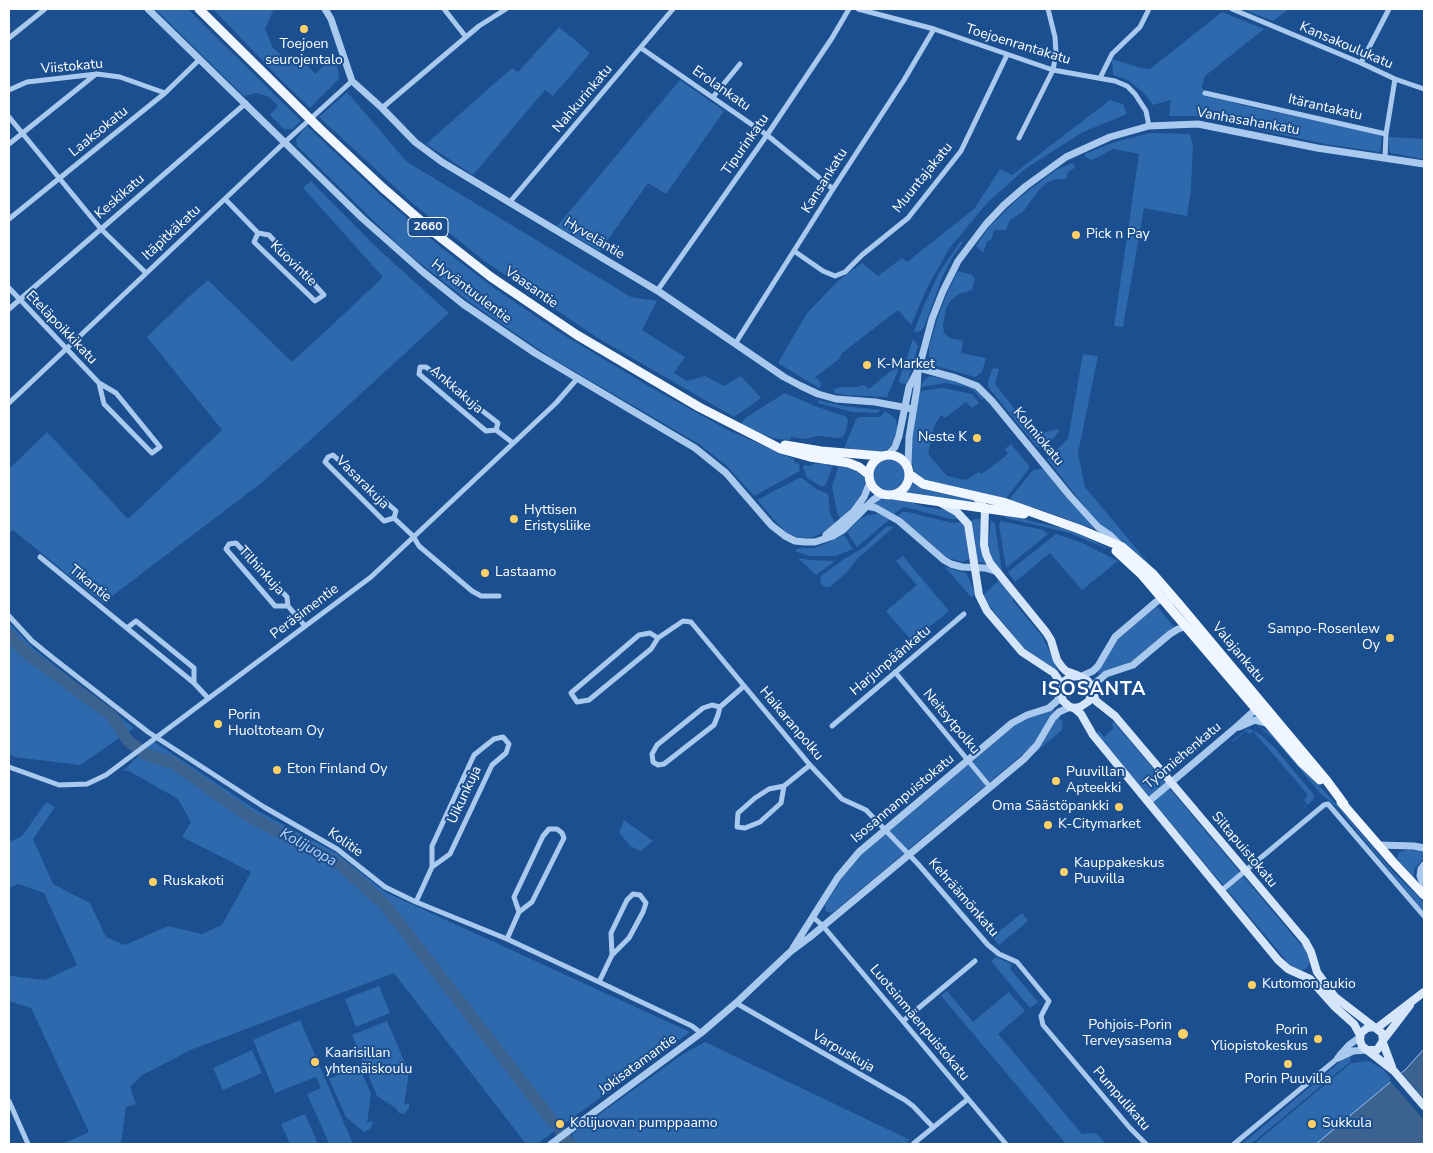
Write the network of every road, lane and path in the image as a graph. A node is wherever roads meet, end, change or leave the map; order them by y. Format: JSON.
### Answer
{"nodes":[{"id":1,"x":45,"y":9,"type":"edge"},
{"id":2,"x":148,"y":9,"type":"edge"},
{"id":3,"x":199,"y":9,"type":"edge"},
{"id":4,"x":325,"y":9,"type":"edge"},
{"id":5,"x":444,"y":9,"type":"edge"},
{"id":6,"x":506,"y":9,"type":"edge"},
{"id":7,"x":673,"y":9,"type":"edge"},
{"id":8,"x":849,"y":9,"type":"edge"},
{"id":9,"x":858,"y":9,"type":"edge"},
{"id":10,"x":1048,"y":9,"type":"edge"},
{"id":11,"x":1149,"y":9,"type":"edge"},
{"id":12,"x":1232,"y":9,"type":"edge"},
{"id":13,"x":1389,"y":9,"type":"edge"},
{"id":14,"x":934,"y":30,"type":"junction"},
{"id":15,"x":466,"y":37,"type":"junction"},
{"id":16,"x":9,"y":38,"type":"edge"},
{"id":17,"x":641,"y":48,"type":"junction"},
{"id":18,"x":1007,"y":55,"type":"junction"},
{"id":19,"x":200,"y":59,"type":"junction"},
{"id":20,"x":1361,"y":63,"type":"junction"},
{"id":21,"x":740,"y":64,"type":"dead end"},
{"id":22,"x":1053,"y":70,"type":"junction"},
{"id":23,"x":97,"y":74,"type":"junction"},
{"id":24,"x":1100,"y":78,"type":"junction"},
{"id":25,"x":1395,"y":79,"type":"junction"},
{"id":26,"x":352,"y":81,"type":"junction"},
{"id":27,"x":1424,"y":89,"type":"edge"},
{"id":28,"x":9,"y":90,"type":"edge"},
{"id":29,"x":165,"y":93,"type":"junction"},
{"id":30,"x":1206,"y":93,"type":"dead end"},
{"id":31,"x":713,"y":97,"type":"junction"},
{"id":32,"x":246,"y":103,"type":"junction"},
{"id":33,"x":382,"y":108,"type":"junction"},
{"id":34,"x":9,"y":117,"type":"edge"},
{"id":35,"x":1149,"y":126,"type":"junction"},
{"id":36,"x":22,"y":134,"type":"junction"},
{"id":37,"x":1386,"y":134,"type":"junction"},
{"id":38,"x":767,"y":135,"type":"junction"},
{"id":39,"x":1019,"y":138,"type":"dead end"},
{"id":40,"x":285,"y":142,"type":"junction"},
{"id":41,"x":9,"y":144,"type":"edge"},
{"id":42,"x":1385,"y":158,"type":"junction"},
{"id":43,"x":1424,"y":164,"type":"edge"},
{"id":44,"x":60,"y":179,"type":"junction"},
{"id":45,"x":833,"y":189,"type":"junction"},
{"id":46,"x":224,"y":199,"type":"junction"},
{"id":47,"x":509,"y":203,"type":"junction"},
{"id":48,"x":9,"y":220,"type":"edge"},
{"id":49,"x":101,"y":229,"type":"junction"},
{"id":50,"x":258,"y":233,"type":"junction"},
{"id":51,"x":794,"y":251,"type":"junction"},
{"id":52,"x":146,"y":273,"type":"junction"},
{"id":53,"x":9,"y":288,"type":"edge"},
{"id":54,"x":657,"y":291,"type":"junction"},
{"id":55,"x":19,"y":300,"type":"junction"},
{"id":56,"x":9,"y":309,"type":"edge"},
{"id":57,"x":735,"y":344,"type":"junction"},
{"id":58,"x":65,"y":349,"type":"junction"},
{"id":59,"x":919,"y":368,"type":"junction"},
{"id":60,"x":577,"y":378,"type":"junction"},
{"id":61,"x":98,"y":383,"type":"junction"},
{"id":62,"x":9,"y":403,"type":"edge"},
{"id":63,"x":904,"y":407,"type":"junction"},
{"id":64,"x":913,"y":409,"type":"junction"},
{"id":65,"x":496,"y":430,"type":"junction"},
{"id":66,"x":755,"y":436,"type":"junction"},
{"id":67,"x":513,"y":444,"type":"junction"},
{"id":68,"x":885,"y":455,"type":"junction"},
{"id":69,"x":908,"y":470,"type":"junction"},
{"id":70,"x":869,"y":478,"type":"junction"},
{"id":71,"x":882,"y":494,"type":"junction"},
{"id":72,"x":893,"y":495,"type":"junction"},
{"id":73,"x":975,"y":496,"type":"junction"},
{"id":74,"x":938,"y":502,"type":"junction"},
{"id":75,"x":867,"y":506,"type":"junction"},
{"id":76,"x":986,"y":508,"type":"junction"},
{"id":77,"x":887,"y":513,"type":"junction"},
{"id":78,"x":855,"y":515,"type":"junction"},
{"id":79,"x":1040,"y":516,"type":"junction"},
{"id":80,"x":394,"y":518,"type":"junction"},
{"id":81,"x":413,"y":536,"type":"junction"},
{"id":82,"x":1096,"y":536,"type":"junction"},
{"id":83,"x":1122,"y":547,"type":"junction"},
{"id":84,"x":40,"y":557,"type":"dead end"},
{"id":85,"x":974,"y":568,"type":"junction"},
{"id":86,"x":995,"y":571,"type":"junction"},
{"id":87,"x":499,"y":596,"type":"dead end"},
{"id":88,"x":1161,"y":598,"type":"junction"},
{"id":89,"x":1179,"y":604,"type":"junction"},
{"id":90,"x":288,"y":606,"type":"junction"},
{"id":91,"x":964,"y":614,"type":"dead end"},
{"id":92,"x":9,"y":616,"type":"edge"},
{"id":93,"x":305,"y":626,"type":"junction"},
{"id":94,"x":1185,"y":627,"type":"junction"},
{"id":95,"x":126,"y":628,"type":"junction"},
{"id":96,"x":658,"y":638,"type":"junction"},
{"id":97,"x":895,"y":672,"type":"junction"},
{"id":98,"x":1080,"y":676,"type":"junction"},
{"id":99,"x":194,"y":682,"type":"junction"},
{"id":100,"x":744,"y":686,"type":"junction"},
{"id":101,"x":1092,"y":689,"type":"junction"},
{"id":102,"x":1060,"y":692,"type":"junction"},
{"id":103,"x":208,"y":698,"type":"junction"},
{"id":104,"x":720,"y":707,"type":"junction"},
{"id":105,"x":1072,"y":707,"type":"junction"},
{"id":106,"x":1256,"y":708,"type":"junction"},
{"id":107,"x":1272,"y":715,"type":"junction"},
{"id":108,"x":1269,"y":724,"type":"junction"},
{"id":109,"x":832,"y":726,"type":"dead end"},
{"id":110,"x":1234,"y":729,"type":"junction"},
{"id":111,"x":156,"y":736,"type":"junction"},
{"id":112,"x":968,"y":760,"type":"junction"},
{"id":113,"x":810,"y":765,"type":"junction"},
{"id":114,"x":9,"y":767,"type":"edge"},
{"id":115,"x":1172,"y":782,"type":"junction"},
{"id":116,"x":784,"y":786,"type":"junction"},
{"id":117,"x":990,"y":787,"type":"junction"},
{"id":118,"x":1148,"y":802,"type":"junction"},
{"id":119,"x":1344,"y":804,"type":"junction"},
{"id":120,"x":885,"y":829,"type":"junction"},
{"id":121,"x":1378,"y":846,"type":"junction"},
{"id":122,"x":1398,"y":846,"type":"junction"},
{"id":123,"x":1424,"y":848,"type":"edge"},
{"id":124,"x":909,"y":855,"type":"junction"},
{"id":125,"x":1393,"y":862,"type":"junction"},
{"id":126,"x":1424,"y":865,"type":"edge"},
{"id":127,"x":432,"y":867,"type":"junction"},
{"id":128,"x":1246,"y":870,"type":"junction"},
{"id":129,"x":1424,"y":886,"type":"edge"},
{"id":130,"x":1221,"y":891,"type":"junction"},
{"id":131,"x":1424,"y":894,"type":"edge"},
{"id":132,"x":416,"y":902,"type":"junction"},
{"id":133,"x":519,"y":912,"type":"junction"},
{"id":134,"x":1424,"y":916,"type":"edge"},
{"id":135,"x":812,"y":917,"type":"junction"},
{"id":136,"x":823,"y":926,"type":"junction"},
{"id":137,"x":507,"y":939,"type":"junction"},
{"id":138,"x":790,"y":952,"type":"junction"},
{"id":139,"x":612,"y":955,"type":"junction"},
{"id":140,"x":975,"y":961,"type":"dead end"},
{"id":141,"x":1314,"y":961,"type":"junction"},
{"id":142,"x":1300,"y":974,"type":"junction"},
{"id":143,"x":600,"y":982,"type":"junction"},
{"id":144,"x":1424,"y":992,"type":"edge"},
{"id":145,"x":736,"y":1003,"type":"junction"},
{"id":146,"x":1411,"y":1004,"type":"junction"},
{"id":147,"x":902,"y":1021,"type":"junction"},
{"id":148,"x":1375,"y":1027,"type":"junction"},
{"id":149,"x":701,"y":1033,"type":"junction"},
{"id":150,"x":1360,"y":1036,"type":"junction"},
{"id":151,"x":1383,"y":1041,"type":"junction"},
{"id":152,"x":1368,"y":1050,"type":"junction"},
{"id":153,"x":1338,"y":1058,"type":"junction"},
{"id":154,"x":1079,"y":1068,"type":"joint"},
{"id":155,"x":1394,"y":1071,"type":"junction"},
{"id":156,"x":968,"y":1098,"type":"junction"},
{"id":157,"x":9,"y":1101,"type":"edge"},
{"id":158,"x":1424,"y":1106,"type":"edge"},
{"id":159,"x":933,"y":1127,"type":"junction"},
{"id":160,"x":28,"y":1144,"type":"edge"},
{"id":161,"x":551,"y":1144,"type":"edge"},
{"id":162,"x":913,"y":1144,"type":"edge"},
{"id":163,"x":1006,"y":1144,"type":"edge"},
{"id":164,"x":1146,"y":1144,"type":"edge"},
{"id":165,"x":1234,"y":1144,"type":"edge"}],
"edges":[{"from":1,"to":16,"type":"street"},
{"from":2,"to":19,"type":"street","name":"Hyväntuulentie"},
{"from":3,"to":66,"type":"main road","name":"Vaasantie","number":"2660","bridge":true},
{"from":4,"to":26,"type":"street","name":"Hyveläntie"},
{"from":5,"to":15,"type":"street"},
{"from":6,"to":15,"type":"street"},
{"from":7,"to":17,"type":"street","name":"Nahkurinkatu"},
{"from":8,"to":38,"type":"street","name":"Tipurinkatu"},
{"from":9,"to":14,"type":"street","name":"Toejoenrantakatu"},
{"from":10,"to":22,"type":"street"},
{"from":11,"to":24,"type":"street"},
{"from":12,"to":20,"type":"street","name":"Kansakoulukatu"},
{"from":13,"to":20,"type":"street"},
{"from":14,"to":18,"type":"street","name":"Toejoenrantakatu"},
{"from":14,"to":45,"type":"street","name":"Kansankatu"},
{"from":15,"to":33,"type":"street"},
{"from":17,"to":31,"type":"street","name":"Erolankatu"},
{"from":17,"to":47,"type":"street","name":"Nahkurinkatu"},
{"from":18,"to":22,"type":"street","name":"Toejoenrantakatu"},
{"from":18,"to":51,"type":"street","name":"Muuntajakatu"},
{"from":19,"to":29,"type":"street","name":"Laaksokatu"},
{"from":19,"to":32,"type":"street","name":"Hyväntuulentie"},
{"from":20,"to":25,"type":"street","name":"Kansakoulukatu"},
{"from":21,"to":31,"type":"street"},
{"from":22,"to":24,"type":"street","name":"Toejoenrantakatu"},
{"from":22,"to":39,"type":"street"},
{"from":23,"to":28,"type":"street","name":"Viistokatu"},
{"from":23,"to":29,"type":"street","name":"Viistokatu"},
{"from":23,"to":36,"type":"street"},
{"from":24,"to":35,"type":"street","name":"Toejoenrantakatu"},
{"from":25,"to":27,"type":"street","name":"Kansakoulukatu"},
{"from":25,"to":37,"type":"street"},
{"from":26,"to":33,"type":"street","name":"Hyveläntie"},
{"from":26,"to":40,"type":"street","name":"Itäpitkäkatu"},
{"from":29,"to":44,"type":"street","name":"Laaksokatu"},
{"from":30,"to":37,"type":"street","name":"Itärantakatu"},
{"from":31,"to":38,"type":"street","name":"Erolankatu"},
{"from":32,"to":40,"type":"street","name":"Hyväntuulentie"},
{"from":32,"to":49,"type":"street","name":"Keskikatu"},
{"from":33,"to":47,"type":"street","name":"Hyveläntie"},
{"from":34,"to":36,"type":"street"},
{"from":35,"to":42,"type":"street","name":"Vanhasahankatu"},
{"from":35,"to":59,"type":"street","name":"Vanhasahankatu"},
{"from":36,"to":41,"type":"street"},
{"from":36,"to":44,"type":"street"},
{"from":37,"to":42,"type":"street"},
{"from":38,"to":45,"type":"street","name":"Erolankatu"},
{"from":38,"to":54,"type":"street","name":"Tipurinkatu"},
{"from":40,"to":46,"type":"street","name":"Itäpitkäkatu"},
{"from":40,"to":60,"type":"street","name":"Hyväntuulentie"},
{"from":42,"to":43,"type":"street","name":"Vanhasahankatu"},
{"from":44,"to":48,"type":"street","name":"Laaksokatu"},
{"from":44,"to":49,"type":"street"},
{"from":45,"to":51,"type":"street","name":"Kansankatu"},
{"from":46,"to":50,"type":"street","name":"Kuovintie"},
{"from":46,"to":52,"type":"street","name":"Itäpitkäkatu"},
{"from":47,"to":54,"type":"street","name":"Hyveläntie"},
{"from":49,"to":52,"type":"street"},
{"from":49,"to":55,"type":"street","name":"Keskikatu"},
{"from":50,"to":50,"type":"street","name":"Kuovintie"},
{"from":51,"to":57,"type":"street","name":"Kansankatu"},
{"from":52,"to":58,"type":"street","name":"Itäpitkäkatu"},
{"from":53,"to":55,"type":"street","name":"Eteläpoikkikatu"},
{"from":54,"to":57,"type":"street","name":"Hyveläntie"},
{"from":55,"to":56,"type":"street","name":"Keskikatu"},
{"from":55,"to":58,"type":"street","name":"Eteläpoikkikatu"},
{"from":57,"to":63,"type":"street","name":"Hyveläntie"},
{"from":58,"to":61,"type":"street","name":"Eteläpoikkikatu"},
{"from":58,"to":62,"type":"street","name":"Itäpitkäkatu"},
{"from":59,"to":63,"type":"street","name":"Vanhasahankatu"},
{"from":59,"to":64,"type":"street","name":"Vanhasahankatu"},
{"from":59,"to":83,"type":"street","name":"Kolmiokatu"},
{"from":60,"to":67,"type":"street","name":"Peräsimentie"},
{"from":60,"to":78,"type":"street","name":"Hyväntuulentie"},
{"from":61,"to":61,"type":"street","name":"Eteläpoikkikatu"},
{"from":63,"to":64,"type":"street","name":"Hyveläntie"},
{"from":63,"to":68,"type":"street","name":"Vanhasahankatu"},
{"from":64,"to":69,"type":"street","name":"Vanhasahankatu"},
{"from":65,"to":65,"type":"street","name":"Ankkakuja"},
{"from":65,"to":67,"type":"street","name":"Ankkakuja"},
{"from":66,"to":68,"type":"main road","name":"Vaasantie"},
{"from":66,"to":70,"type":"main road","name":"Vaasantie"},
{"from":67,"to":81,"type":"street","name":"Peräsimentie"},
{"from":68,"to":69,"type":"main road"},
{"from":68,"to":70,"type":"main road"},
{"from":69,"to":72,"type":"main road"},
{"from":69,"to":73,"type":"main road","name":"Valajankatu"},
{"from":70,"to":71,"type":"main road"},
{"from":70,"to":78,"type":"street","name":"Hyväntuulentie"},
{"from":71,"to":72,"type":"main road"},
{"from":71,"to":75,"type":"street"},
{"from":72,"to":74,"type":"main road","name":"Valajankatu"},
{"from":73,"to":76,"type":"main road"},
{"from":73,"to":79,"type":"main road","name":"Valajankatu"},
{"from":74,"to":76,"type":"main road","name":"Valajankatu"},
{"from":74,"to":85,"type":"main road"},
{"from":75,"to":77,"type":"street"},
{"from":75,"to":78,"type":"street"},
{"from":76,"to":79,"type":"main road","name":"Valajankatu"},
{"from":76,"to":86,"type":"main road"},
{"from":77,"to":78,"type":"street"},
{"from":77,"to":85,"type":"street"},
{"from":79,"to":82,"type":"main road","name":"Valajankatu"},
{"from":80,"to":80,"type":"street","name":"Vasarakuja"},
{"from":80,"to":81,"type":"street","name":"Vasarakuja"},
{"from":81,"to":87,"type":"street","name":"Vasarakuja"},
{"from":81,"to":93,"type":"street","name":"Peräsimentie"},
{"from":82,"to":83,"type":"main road","name":"Valajankatu"},
{"from":82,"to":88,"type":"main road","name":"Valajankatu"},
{"from":83,"to":89,"type":"main road","name":"Valajankatu"},
{"from":84,"to":95,"type":"street","name":"Tikantie"},
{"from":85,"to":86,"type":"street"},
{"from":85,"to":102,"type":"main road"},
{"from":86,"to":98,"type":"main road"},
{"from":88,"to":89,"type":"street"},
{"from":88,"to":94,"type":"main road","name":"Valajankatu"},
{"from":88,"to":98,"type":"street"},
{"from":89,"to":107,"type":"main road","name":"Valajankatu"},
{"from":90,"to":90,"type":"street","name":"Tilhinkuja"},
{"from":90,"to":93,"type":"street","name":"Tilhinkuja"},
{"from":91,"to":97,"type":"street","name":"Harjunpäänkatu"},
{"from":92,"to":111,"type":"street","name":"Kolitie"},
{"from":93,"to":103,"type":"street","name":"Peräsimentie"},
{"from":94,"to":101,"type":"street"},
{"from":94,"to":106,"type":"main road","name":"Valajankatu"},
{"from":95,"to":99,"type":"street","name":"Tikantie"},
{"from":95,"to":99,"type":"street","name":"Tikantie"},
{"from":96,"to":96,"type":"street"},
{"from":96,"to":100,"type":"street","name":"Haikaranpolku"},
{"from":97,"to":109,"type":"street","name":"Harjunpäänkatu"},
{"from":97,"to":112,"type":"street","name":"Neitsytpolku"},
{"from":98,"to":101,"type":"main road"},
{"from":98,"to":102,"type":"main road"},
{"from":99,"to":103,"type":"street","name":"Tikantie"},
{"from":100,"to":104,"type":"street"},
{"from":100,"to":113,"type":"street","name":"Haikaranpolku"},
{"from":101,"to":105,"type":"main road"},
{"from":101,"to":115,"type":"main road","name":"Siltapuistokatu"},
{"from":102,"to":105,"type":"main road"},
{"from":102,"to":112,"type":"street","name":"Isosannanpuistokatu"},
{"from":103,"to":111,"type":"street","name":"Peräsimentie"},
{"from":104,"to":104,"type":"street"},
{"from":105,"to":117,"type":"street","name":"Isosannanpuistokatu"},
{"from":105,"to":118,"type":"main road"},
{"from":106,"to":107,"type":"street"},
{"from":106,"to":108,"type":"main road","name":"Valajankatu"},
{"from":106,"to":110,"type":"street","name":"Työmiehenkatu"},
{"from":107,"to":119,"type":"main road","name":"Valajankatu"},
{"from":108,"to":110,"type":"street","name":"Työmiehenkatu"},
{"from":108,"to":119,"type":"main road","name":"Valajankatu"},
{"from":110,"to":115,"type":"street","name":"Työmiehenkatu"},
{"from":111,"to":114,"type":"street","name":"Peräsimentie"},
{"from":111,"to":132,"type":"street","name":"Kolitie"},
{"from":112,"to":117,"type":"street","name":"Neitsytpolku"},
{"from":112,"to":120,"type":"street","name":"Isosannanpuistokatu"},
{"from":113,"to":116,"type":"street"},
{"from":113,"to":120,"type":"street","name":"Haikaranpolku"},
{"from":115,"to":118,"type":"street","name":"Työmiehenkatu"},
{"from":115,"to":128,"type":"main road","name":"Siltapuistokatu"},
{"from":116,"to":116,"type":"street"},
{"from":117,"to":124,"type":"street","name":"Isosannanpuistokatu"},
{"from":118,"to":130,"type":"main road"},
{"from":119,"to":121,"type":"main road","name":"Valajankatu"},
{"from":120,"to":124,"type":"street","name":"Haikaranpolku"},
{"from":120,"to":135,"type":"street","name":"Isosannanpuistokatu"},
{"from":121,"to":122,"type":"street"},
{"from":121,"to":125,"type":"main road","name":"Valajankatu"},
{"from":122,"to":123,"type":"street"},
{"from":122,"to":125,"type":"street"},
{"from":124,"to":136,"type":"street","name":"Isosannanpuistokatu"},
{"from":124,"to":154,"type":"street","name":"Kehräämönkatu"},
{"from":125,"to":131,"type":"main road","name":"Valajankatu"},
{"from":126,"to":129,"type":"street"},
{"from":127,"to":127,"type":"street","name":"Uikunkuja"},
{"from":127,"to":132,"type":"street","name":"Uikunkuja"},
{"from":128,"to":130,"type":"street"},
{"from":128,"to":134,"type":"street"},
{"from":128,"to":141,"type":"main road","name":"Siltapuistokatu"},
{"from":130,"to":142,"type":"main road"},
{"from":132,"to":137,"type":"street","name":"Kolitie"},
{"from":133,"to":133,"type":"street"},
{"from":133,"to":137,"type":"street"},
{"from":135,"to":136,"type":"street","name":"Luotsinmäenpuistokatu"},
{"from":135,"to":138,"type":"street","name":"Isosannanpuistokatu"},
{"from":136,"to":138,"type":"street","name":"Isosannanpuistokatu"},
{"from":136,"to":147,"type":"street","name":"Luotsinmäenpuistokatu"},
{"from":137,"to":143,"type":"street","name":"Kolitie"},
{"from":138,"to":145,"type":"street","name":"Isosannanpuistokatu"},
{"from":139,"to":139,"type":"street"},
{"from":139,"to":143,"type":"street"},
{"from":140,"to":147,"type":"street"},
{"from":141,"to":142,"type":"main road"},
{"from":141,"to":148,"type":"main road","name":"Siltapuistokatu"},
{"from":142,"to":150,"type":"main road"},
{"from":143,"to":149,"type":"street","name":"Kolitie"},
{"from":144,"to":146,"type":"main road"},
{"from":145,"to":149,"type":"street","name":"Jokisatamantie"},
{"from":145,"to":159,"type":"street","name":"Varpuskuja"},
{"from":146,"to":148,"type":"main road"},
{"from":146,"to":151,"type":"main road"},
{"from":147,"to":156,"type":"street","name":"Luotsinmäenpuistokatu"},
{"from":148,"to":150,"type":"main road"},
{"from":148,"to":151,"type":"main road"},
{"from":149,"to":161,"type":"street","name":"Jokisatamantie"},
{"from":150,"to":152,"type":"main road"},
{"from":150,"to":153,"type":"street"},
{"from":151,"to":152,"type":"main road"},
{"from":151,"to":155,"type":"main road"},
{"from":152,"to":153,"type":"street"},
{"from":152,"to":155,"type":"main road"},
{"from":153,"to":165,"type":"street"},
{"from":154,"to":164,"type":"street","name":"Pumpulikatu"},
{"from":155,"to":158,"type":"main road"},
{"from":156,"to":159,"type":"street"},
{"from":156,"to":163,"type":"street","name":"Luotsinmäenpuistokatu"},
{"from":157,"to":160,"type":"street"},
{"from":159,"to":162,"type":"street"}]}
